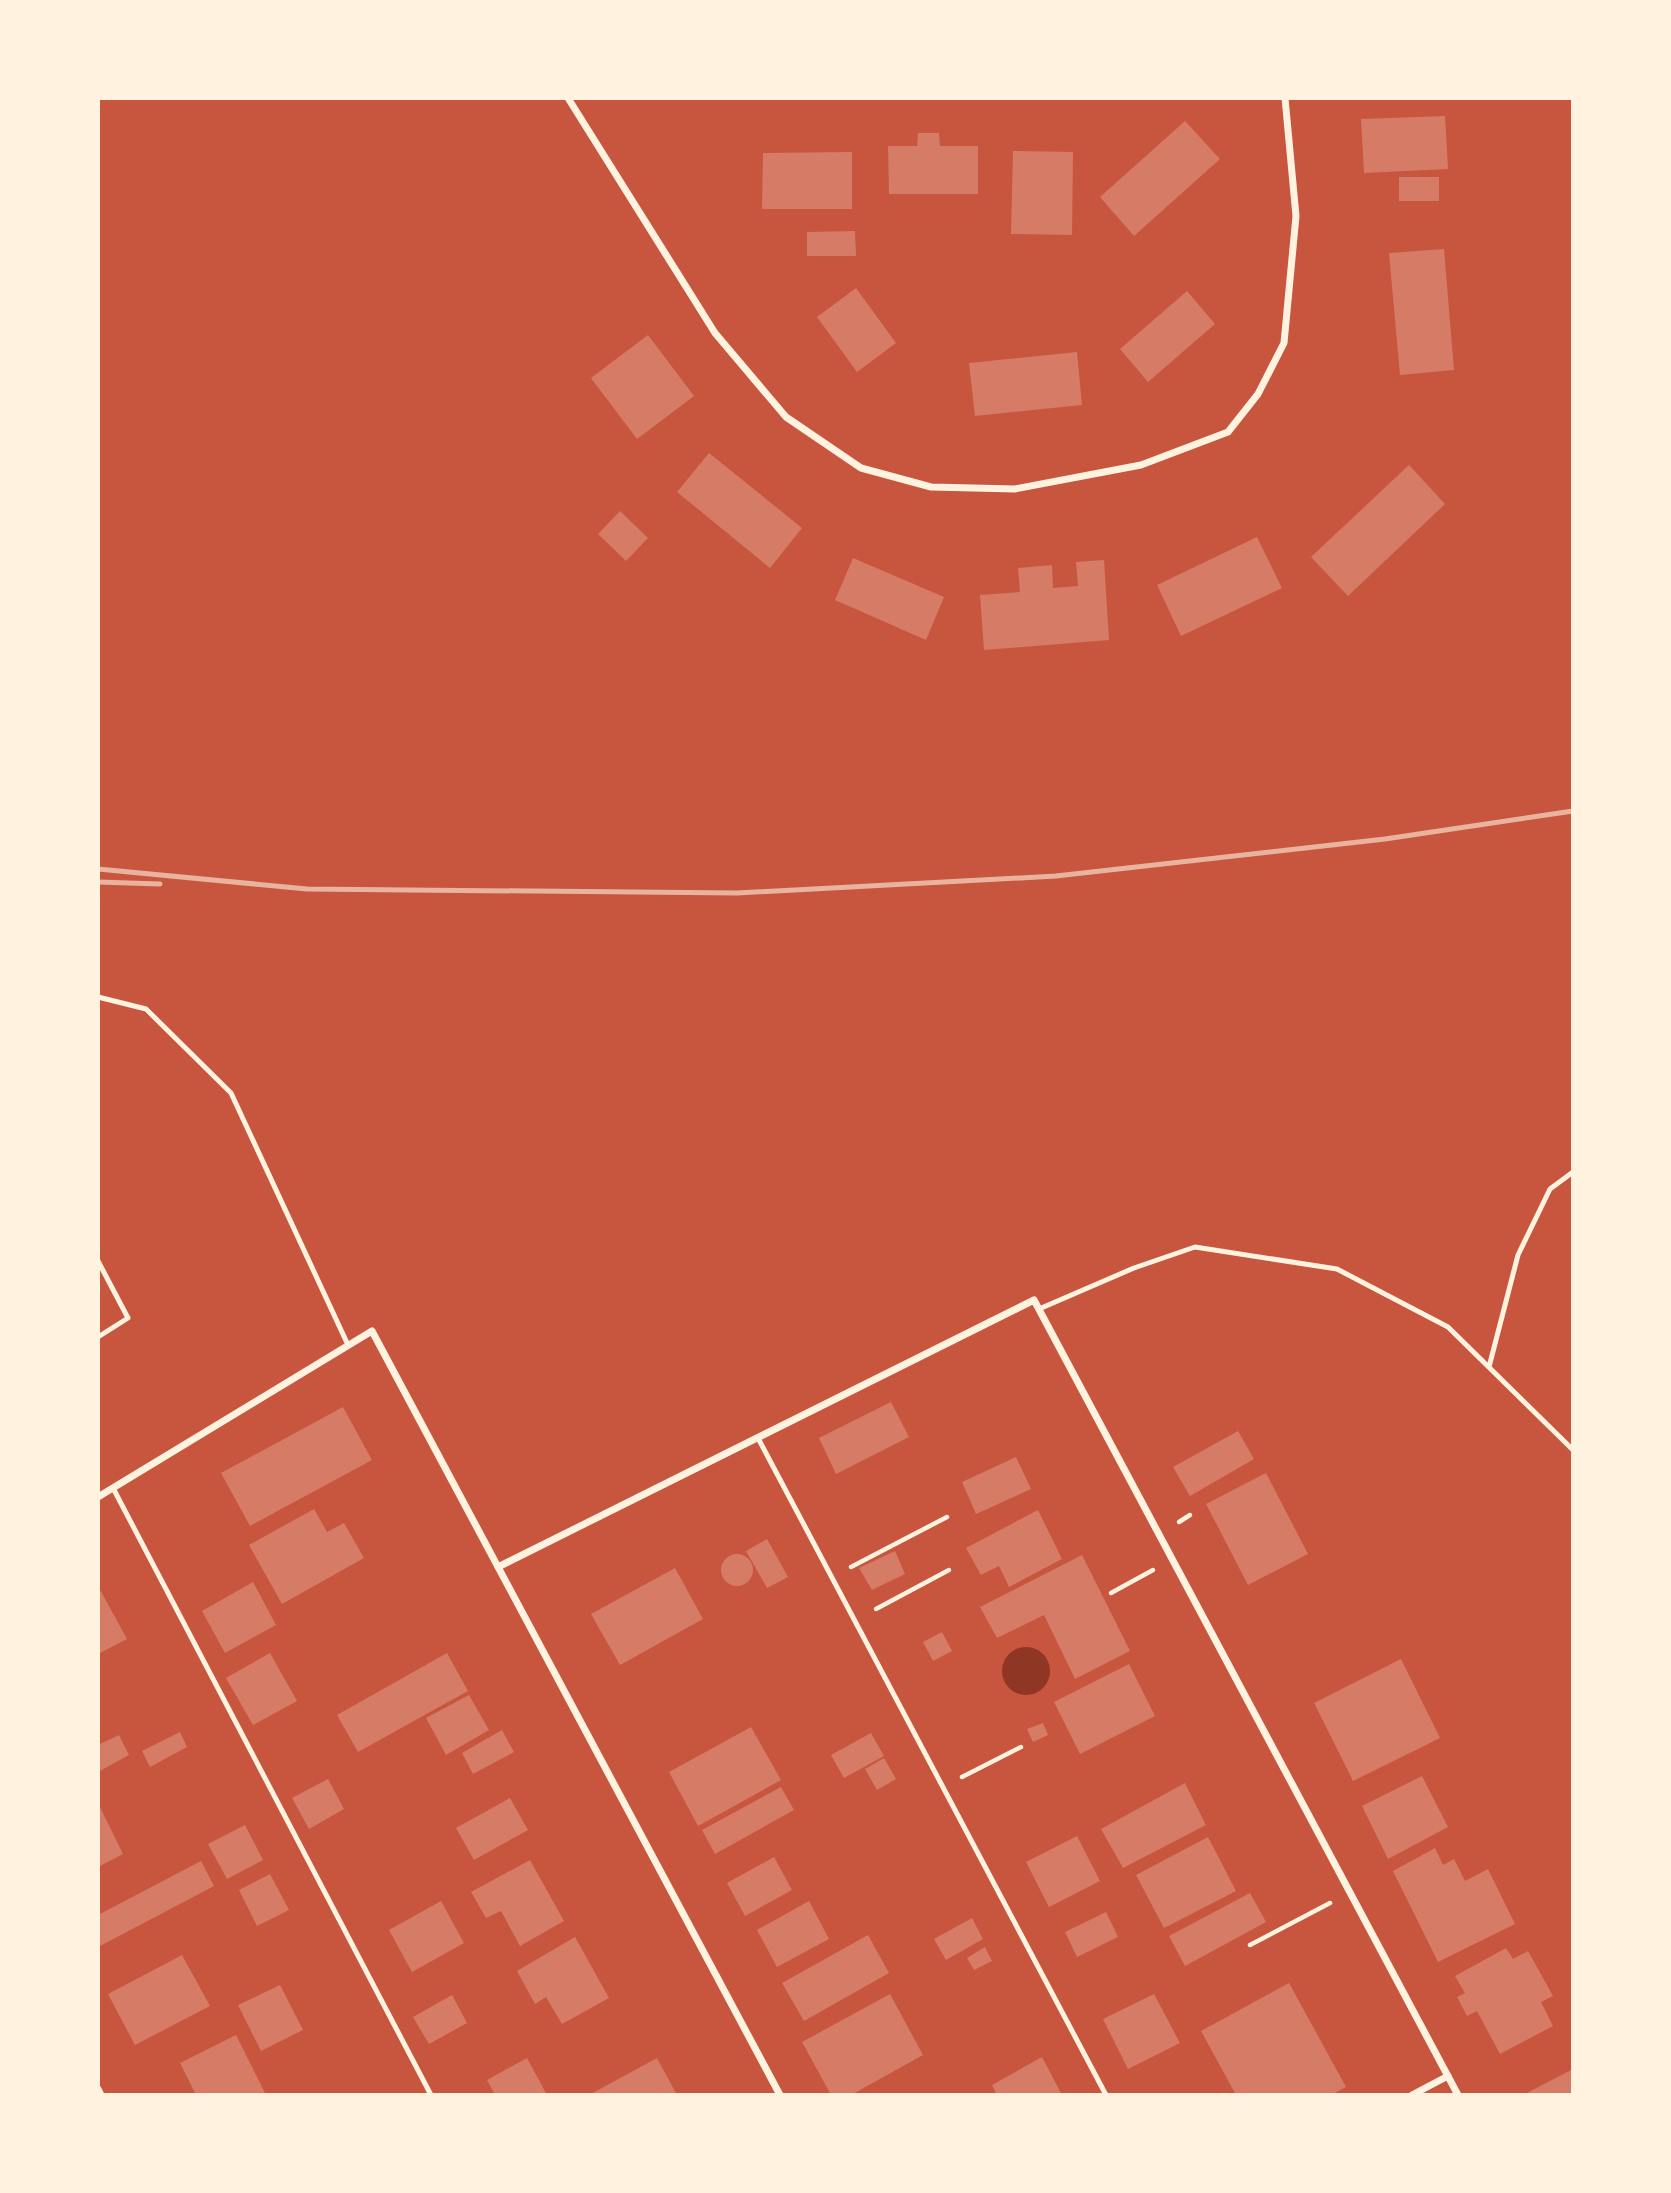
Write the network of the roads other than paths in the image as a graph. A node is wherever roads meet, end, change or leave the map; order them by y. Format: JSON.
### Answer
{"nodes":[{"id":1,"x":568,"y":98,"type":"edge"},
{"id":2,"x":1285,"y":98,"type":"edge"},
{"id":3,"x":98,"y":997,"type":"edge"},
{"id":4,"x":1573,"y":1172,"type":"edge"},
{"id":5,"x":98,"y":1261,"type":"edge"},
{"id":6,"x":1039,"y":1309,"type":"junction"},
{"id":7,"x":98,"y":1337,"type":"edge"},
{"id":8,"x":348,"y":1345,"type":"junction"},
{"id":9,"x":1489,"y":1367,"type":"junction"},
{"id":10,"x":758,"y":1438,"type":"junction"},
{"id":11,"x":1573,"y":1450,"type":"edge"},
{"id":12,"x":113,"y":1488,"type":"junction"},
{"id":13,"x":98,"y":1497,"type":"edge"},
{"id":14,"x":498,"y":1567,"type":"junction"},
{"id":15,"x":1448,"y":2076,"type":"junction"},
{"id":16,"x":98,"y":2089,"type":"edge"},
{"id":17,"x":101,"y":2095,"type":"edge"},
{"id":18,"x":431,"y":2095,"type":"edge"},
{"id":19,"x":780,"y":2095,"type":"edge"},
{"id":20,"x":1106,"y":2095,"type":"edge"},
{"id":21,"x":1412,"y":2095,"type":"edge"},
{"id":22,"x":1458,"y":2095,"type":"edge"}],
"edges":[{"from":1,"to":2,"type":"street"},
{"from":3,"to":8,"type":"lane"},
{"from":4,"to":9,"type":"lane"},
{"from":5,"to":7,"type":"lane"},
{"from":6,"to":9,"type":"lane"},
{"from":6,"to":10,"type":"street"},
{"from":6,"to":15,"type":"street"},
{"from":8,"to":12,"type":"street"},
{"from":8,"to":14,"type":"street"},
{"from":9,"to":11,"type":"lane"},
{"from":10,"to":14,"type":"street"},
{"from":10,"to":20,"type":"lane"},
{"from":12,"to":13,"type":"street"},
{"from":12,"to":18,"type":"lane"},
{"from":14,"to":19,"type":"street"},
{"from":15,"to":21,"type":"street"},
{"from":15,"to":22,"type":"street"},
{"from":16,"to":17,"type":"street"}]}
